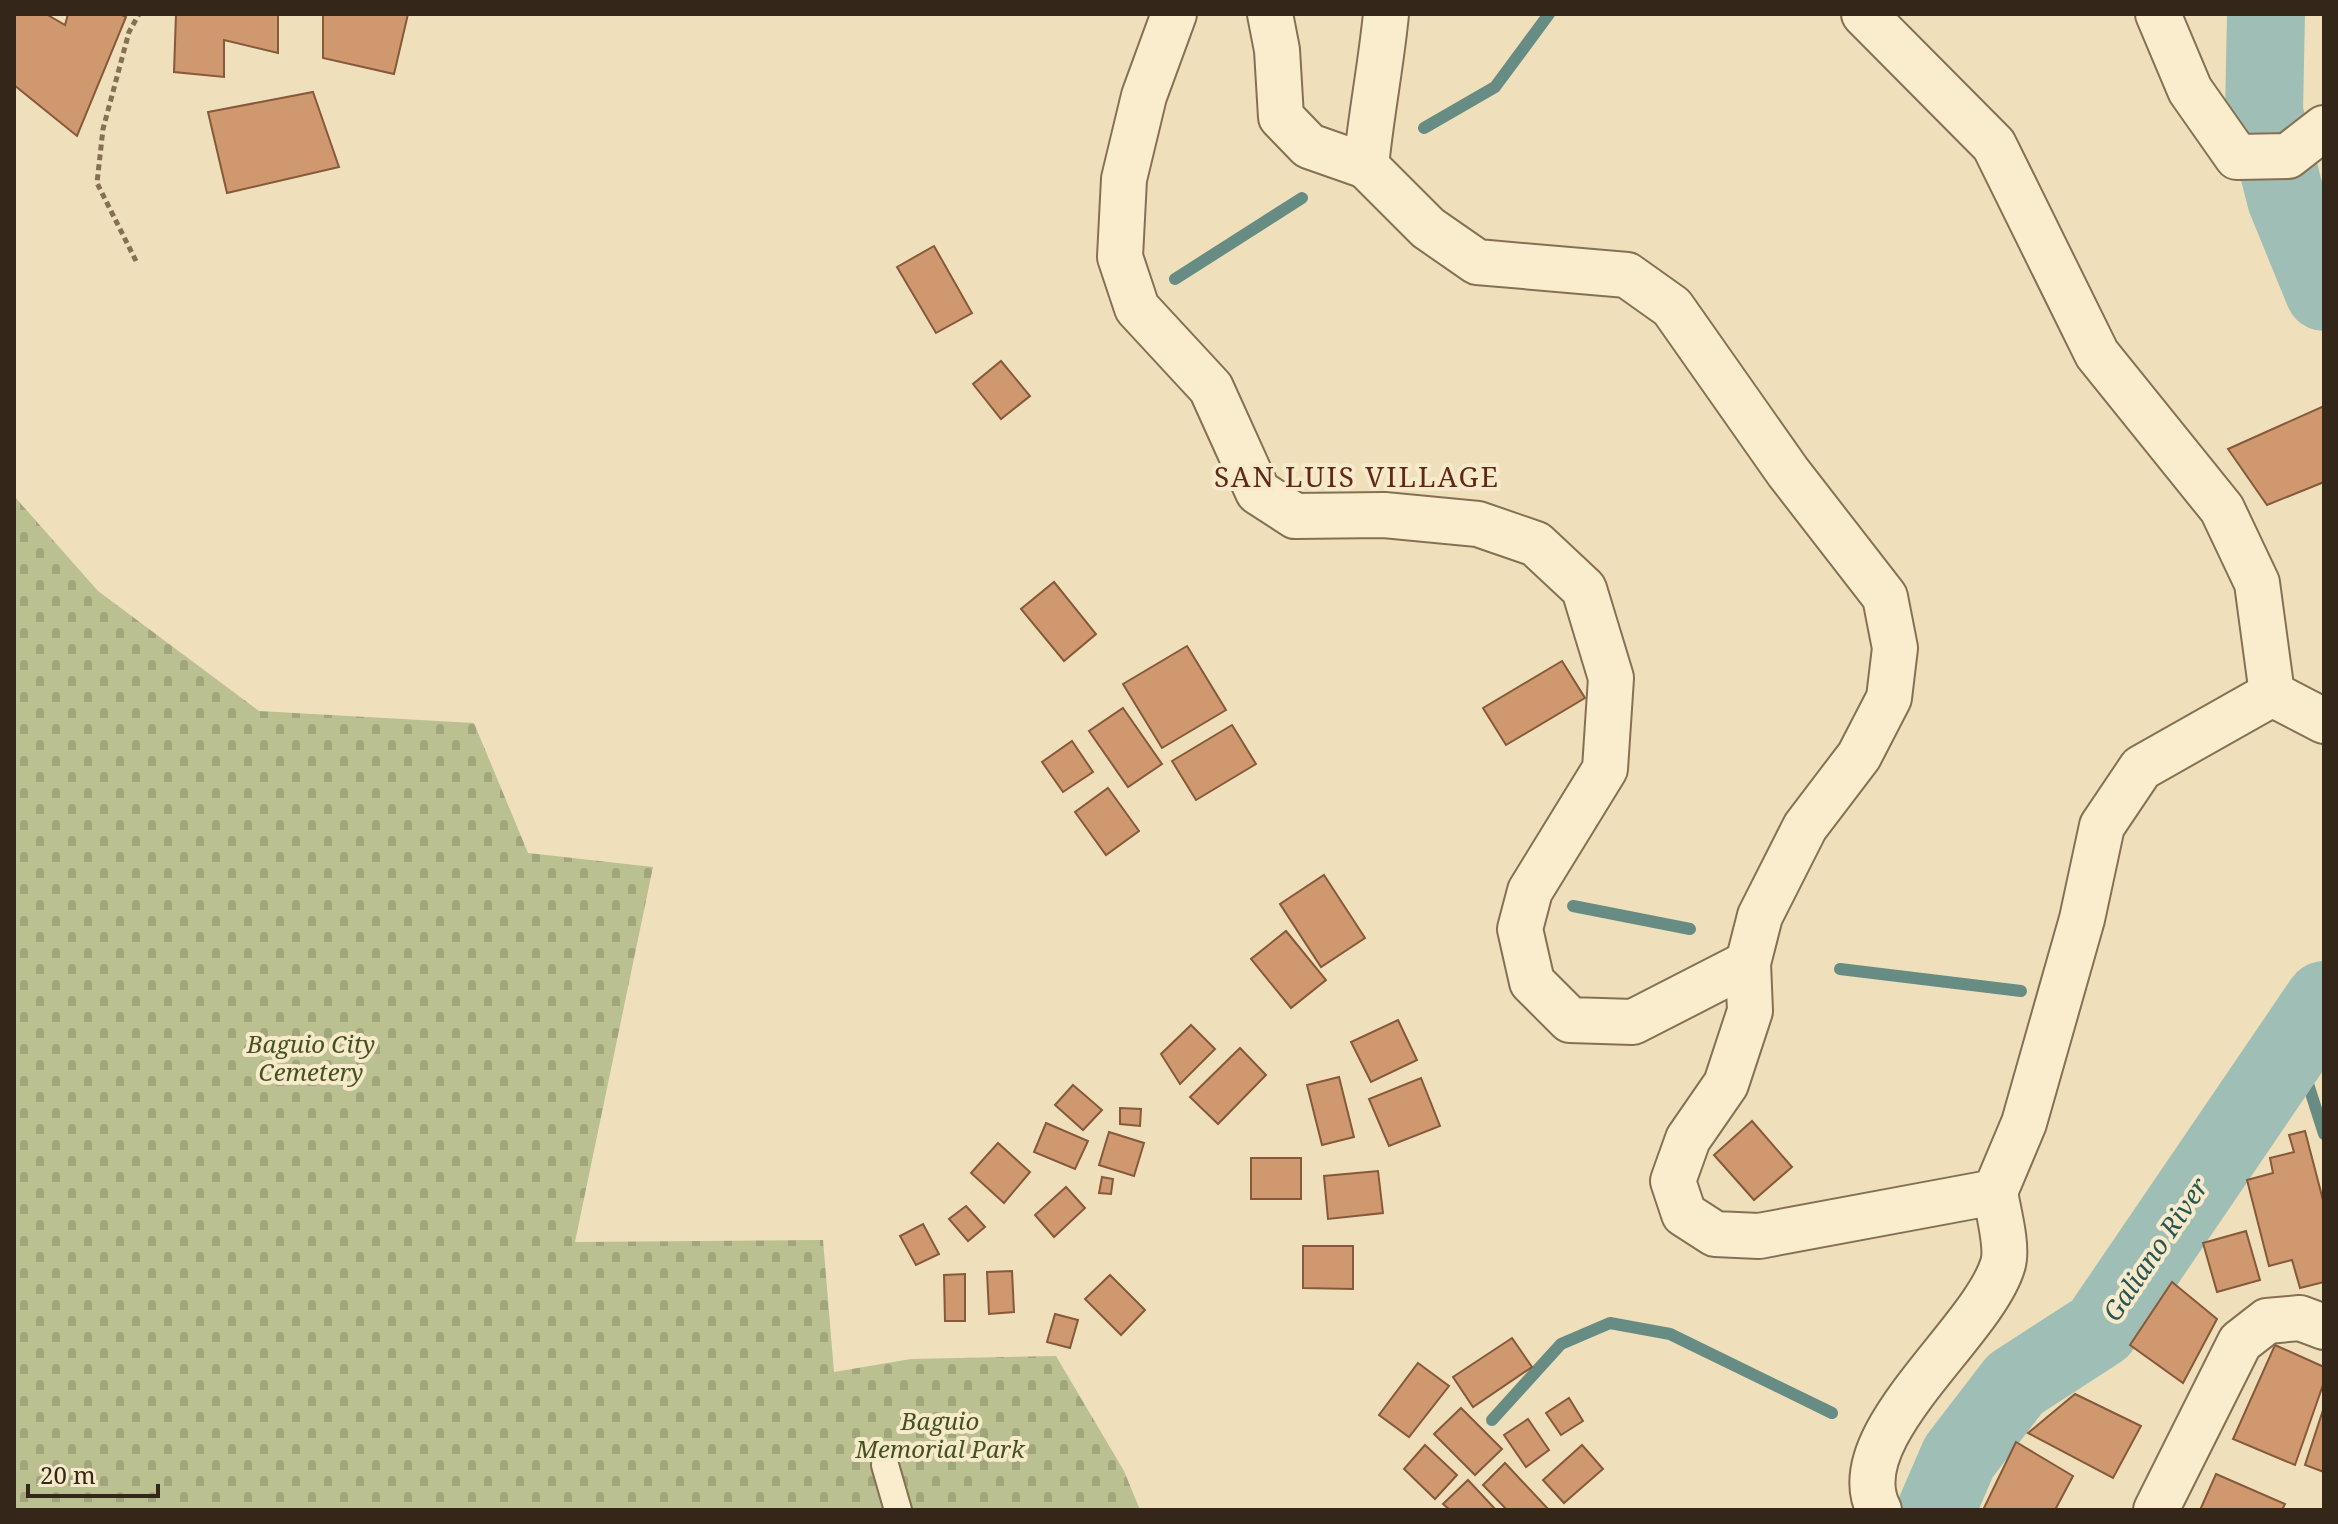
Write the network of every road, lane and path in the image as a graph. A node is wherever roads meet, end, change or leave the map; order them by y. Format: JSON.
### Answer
{"nodes":[{"id":1,"x":139,"y":14,"type":"edge"},
{"id":2,"x":1174,"y":14,"type":"edge"},
{"id":3,"x":1270,"y":14,"type":"edge"},
{"id":4,"x":1386,"y":14,"type":"edge"},
{"id":5,"x":2158,"y":14,"type":"edge"},
{"id":6,"x":1874,"y":19,"type":"edge"},
{"id":7,"x":2324,"y":128,"type":"edge"},
{"id":8,"x":1366,"y":166,"type":"junction"},
{"id":9,"x":136,"y":261,"type":"dead end"},
{"id":10,"x":2272,"y":694,"type":"junction"},
{"id":11,"x":2324,"y":721,"type":"edge"},
{"id":12,"x":1748,"y":963,"type":"junction"},
{"id":13,"x":1995,"y":1192,"type":"junction"},
{"id":14,"x":2324,"y":1327,"type":"edge"},
{"id":15,"x":885,"y":1465,"type":"dead end"},
{"id":16,"x":898,"y":1510,"type":"edge"},
{"id":17,"x":1879,"y":1510,"type":"edge"},
{"id":18,"x":2156,"y":1510,"type":"edge"}],
"edges":[{"from":1,"to":9,"type":"path"},
{"from":2,"to":12,"type":"street"},
{"from":3,"to":8,"type":"street"},
{"from":4,"to":8,"type":"street"},
{"from":5,"to":7,"type":"street"},
{"from":6,"to":10,"type":"street"},
{"from":8,"to":12,"type":"street"},
{"from":10,"to":11,"type":"street"},
{"from":10,"to":13,"type":"street"},
{"from":12,"to":13,"type":"street"},
{"from":13,"to":17,"type":"street"},
{"from":14,"to":18,"type":"street"},
{"from":15,"to":16,"type":"lane"}]}
